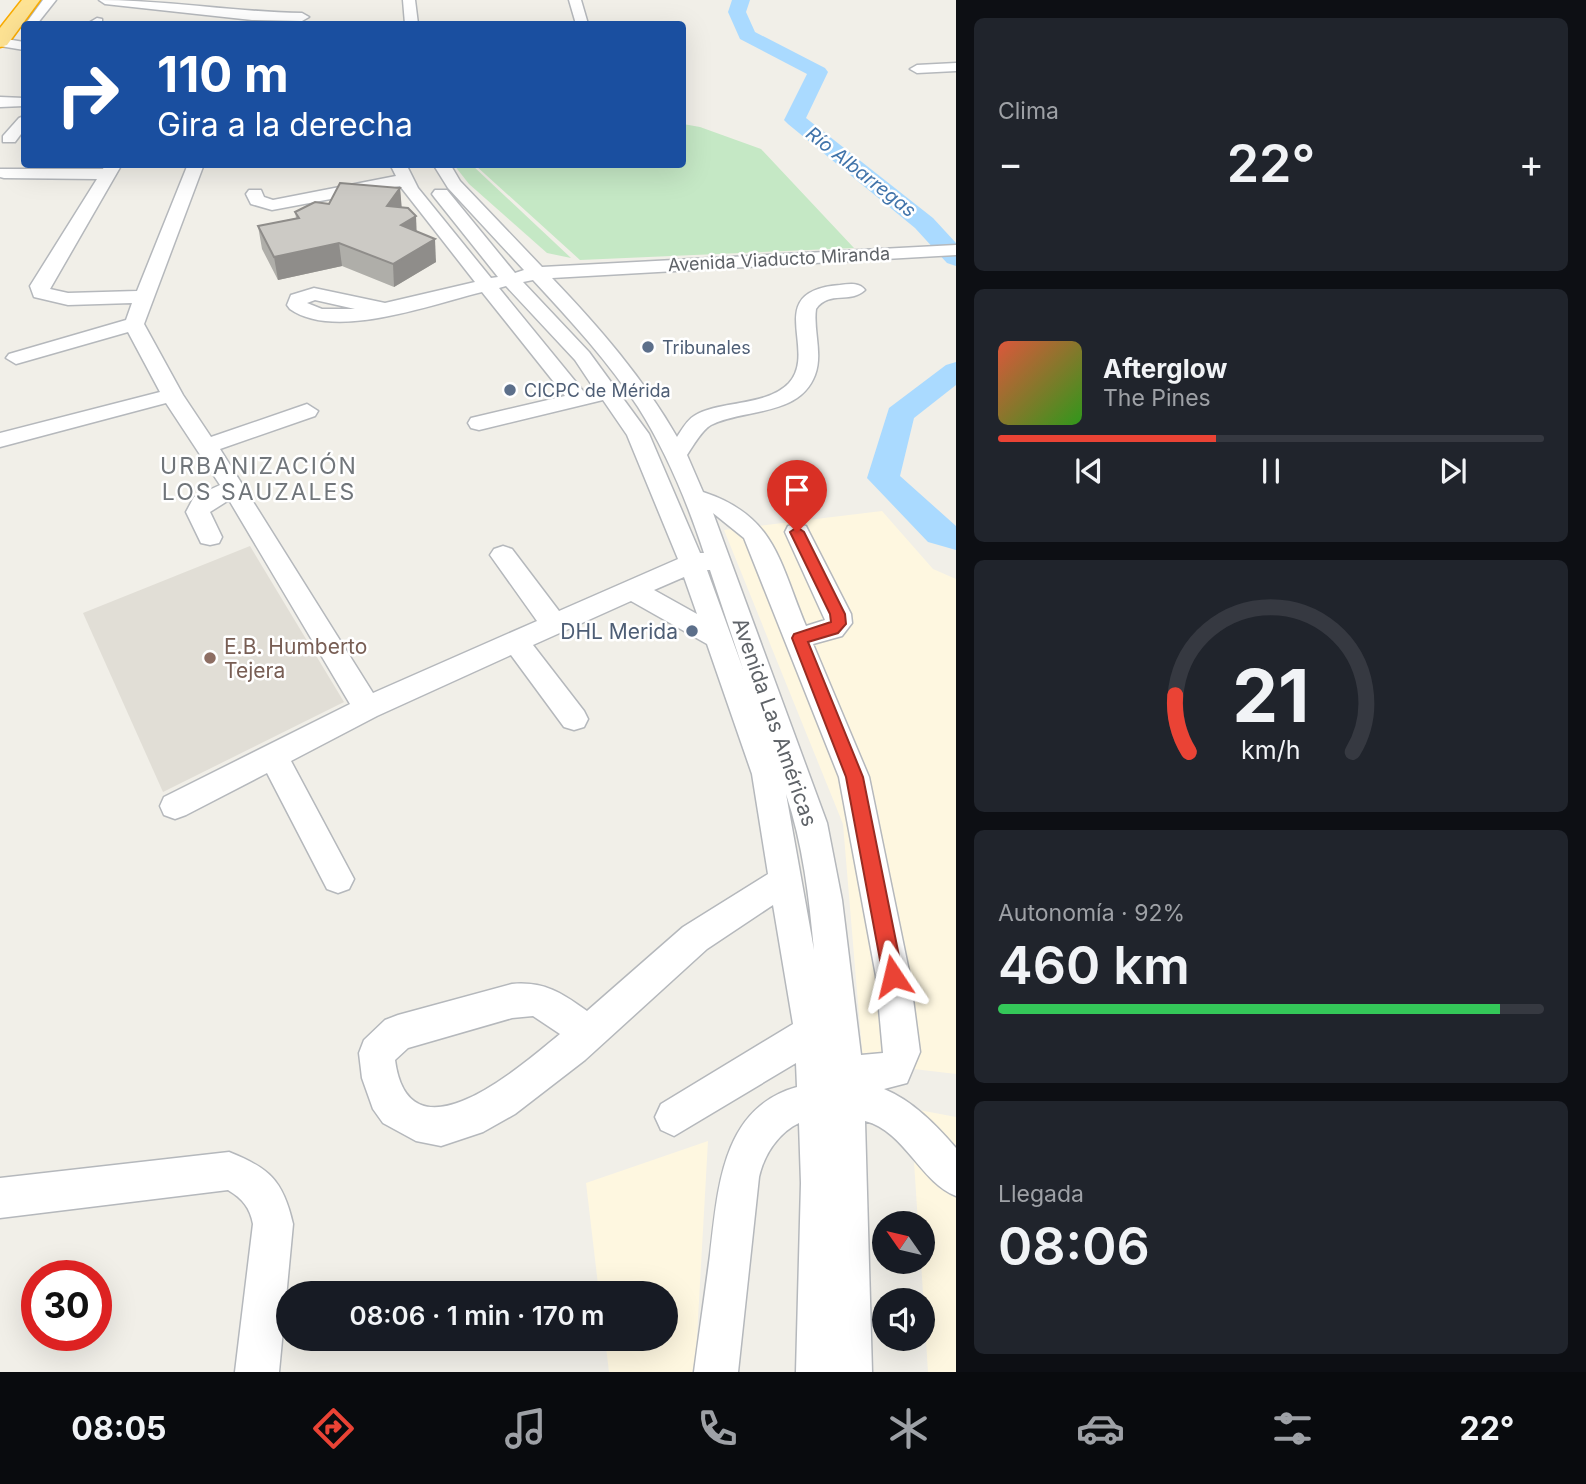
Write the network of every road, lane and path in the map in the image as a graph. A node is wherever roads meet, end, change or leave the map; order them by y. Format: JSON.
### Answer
{"nodes":[{"id":1,"x":21,"y":0,"type":"edge"},
{"id":2,"x":30,"y":0,"type":"edge"},
{"id":3,"x":50,"y":0,"type":"edge"},
{"id":4,"x":105,"y":0,"type":"edge"},
{"id":5,"x":306,"y":0,"type":"edge"},
{"id":6,"x":409,"y":0,"type":"edge"},
{"id":7,"x":575,"y":0,"type":"edge"},
{"id":8,"x":32,"y":21,"type":"edge"},
{"id":9,"x":299,"y":21,"type":"edge"},
{"id":10,"x":412,"y":21,"type":"edge"},
{"id":11,"x":581,"y":21,"type":"edge"},
{"id":12,"x":0,"y":24,"type":"edge"},
{"id":13,"x":10,"y":43,"type":"edge"},
{"id":14,"x":956,"y":67,"type":"edge"},
{"id":15,"x":917,"y":69,"type":"dead end"},
{"id":16,"x":0,"y":102,"type":"edge"},
{"id":17,"x":21,"y":102,"type":"edge"},
{"id":18,"x":21,"y":125,"type":"edge"},
{"id":19,"x":9,"y":139,"type":"dead end"},
{"id":20,"x":195,"y":168,"type":"edge"},
{"id":21,"x":425,"y":168,"type":"edge"},
{"id":22,"x":444,"y":168,"type":"edge"},
{"id":23,"x":111,"y":169,"type":"edge"},
{"id":24,"x":4,"y":173,"type":"dead end"},
{"id":25,"x":382,"y":173,"type":"dead end"},
{"id":26,"x":403,"y":176,"type":"edge"},
{"id":27,"x":435,"y":186,"type":"junction"},
{"id":28,"x":256,"y":194,"type":"dead end"},
{"id":29,"x":272,"y":205,"type":"junction"},
{"id":30,"x":263,"y":226,"type":"edge"},
{"id":31,"x":516,"y":248,"type":"junction"},
{"id":32,"x":956,"y":250,"type":"edge"},
{"id":33,"x":956,"y":260,"type":"edge"},
{"id":34,"x":597,"y":273,"type":"junction"},
{"id":35,"x":528,"y":280,"type":"junction"},
{"id":36,"x":484,"y":284,"type":"junction"},
{"id":37,"x":855,"y":290,"type":"dead end"},
{"id":38,"x":144,"y":297,"type":"junction"},
{"id":39,"x":384,"y":309,"type":"dead end"},
{"id":40,"x":134,"y":324,"type":"junction"},
{"id":41,"x":553,"y":326,"type":"junction"},
{"id":42,"x":16,"y":358,"type":"dead end"},
{"id":43,"x":172,"y":395,"type":"junction"},
{"id":44,"x":594,"y":397,"type":"junction"},
{"id":45,"x":648,"y":407,"type":"junction"},
{"id":46,"x":307,"y":411,"type":"dead end"},
{"id":47,"x":529,"y":411,"type":"junction"},
{"id":48,"x":701,"y":421,"type":"junction"},
{"id":49,"x":479,"y":423,"type":"dead end"},
{"id":50,"x":545,"y":433,"type":"dead end"},
{"id":51,"x":0,"y":440,"type":"edge"},
{"id":52,"x":205,"y":446,"type":"junction"},
{"id":53,"x":675,"y":454,"type":"junction"},
{"id":54,"x":234,"y":488,"type":"junction"},
{"id":55,"x":694,"y":497,"type":"junction"},
{"id":56,"x":797,"y":532,"type":"dead end"},
{"id":57,"x":210,"y":537,"type":"dead end"},
{"id":58,"x":503,"y":555,"type":"dead end"},
{"id":59,"x":705,"y":561,"type":"junction"},
{"id":60,"x":632,"y":590,"type":"junction"},
{"id":61,"x":554,"y":625,"type":"junction"},
{"id":62,"x":717,"y":637,"type":"junction"},
{"id":63,"x":799,"y":638,"type":"junction"},
{"id":64,"x":517,"y":644,"type":"junction"},
{"id":65,"x":367,"y":708,"type":"junction"},
{"id":66,"x":574,"y":719,"type":"dead end"},
{"id":67,"x":273,"y":755,"type":"junction"},
{"id":68,"x":175,"y":806,"type":"dead end"},
{"id":69,"x":338,"y":879,"type":"dead end"},
{"id":70,"x":785,"y":882,"type":"junction"},
{"id":71,"x":588,"y":1033,"type":"junction"},
{"id":72,"x":811,"y":1033,"type":"junction"},
{"id":73,"x":836,"y":1092,"type":"junction"},
{"id":74,"x":674,"y":1117,"type":"dead end"},
{"id":75,"x":956,"y":1177,"type":"edge"},
{"id":76,"x":0,"y":1198,"type":"edge"},
{"id":77,"x":257,"y":1372,"type":"edge"},
{"id":78,"x":716,"y":1372,"type":"edge"},
{"id":79,"x":818,"y":1372,"type":"edge"},
{"id":80,"x":850,"y":1372,"type":"edge"}],
"edges":[{"from":1,"to":12,"type":"highway"},
{"from":2,"to":13,"type":"highway"},
{"from":3,"to":8,"type":"street"},
{"from":4,"to":9,"type":"street"},
{"from":5,"to":9,"type":"street"},
{"from":6,"to":10,"type":"street"},
{"from":7,"to":11,"type":"street"},
{"from":14,"to":15,"type":"street"},
{"from":16,"to":17,"type":"street"},
{"from":18,"to":19,"type":"street"},
{"from":20,"to":38,"type":"street"},
{"from":21,"to":27,"type":"street","name":"Avenida Las Américas"},
{"from":22,"to":31,"type":"street","name":"Avenida Las Américas"},
{"from":23,"to":24,"type":"street"},
{"from":23,"to":38,"type":"street"},
{"from":25,"to":26,"type":"street"},
{"from":26,"to":27,"type":"street"},
{"from":26,"to":29,"type":"street"},
{"from":26,"to":36,"type":"street"},
{"from":27,"to":35,"type":"street","name":"Avenida Las Américas"},
{"from":28,"to":29,"type":"street"},
{"from":29,"to":30,"type":"street"},
{"from":31,"to":34,"type":"street"},
{"from":31,"to":35,"type":"street","name":"Avenida Las Américas"},
{"from":32,"to":34,"type":"street","name":"Avenida Viaducto Miranda"},
{"from":33,"to":34,"type":"street","name":"Avenida Viaducto Miranda"},
{"from":34,"to":35,"type":"street"},
{"from":34,"to":41,"type":"street"},
{"from":35,"to":36,"type":"street"},
{"from":35,"to":41,"type":"street","name":"Avenida Las Américas"},
{"from":36,"to":39,"type":"street"},
{"from":36,"to":41,"type":"street"},
{"from":37,"to":48,"type":"street"},
{"from":38,"to":40,"type":"street"},
{"from":40,"to":42,"type":"street"},
{"from":40,"to":43,"type":"street"},
{"from":41,"to":44,"type":"street","name":"Avenida Las Américas"},
{"from":41,"to":45,"type":"street","name":"Avenida Las Américas"},
{"from":43,"to":51,"type":"street"},
{"from":43,"to":52,"type":"street"},
{"from":44,"to":47,"type":"street"},
{"from":44,"to":59,"type":"street","name":"Avenida Las Américas"},
{"from":45,"to":48,"type":"street"},
{"from":45,"to":53,"type":"street","name":"Avenida Las Américas"},
{"from":46,"to":52,"type":"street"},
{"from":47,"to":49,"type":"street"},
{"from":47,"to":50,"type":"street"},
{"from":48,"to":53,"type":"street"},
{"from":52,"to":54,"type":"street"},
{"from":53,"to":55,"type":"street","name":"Avenida Las Américas"},
{"from":54,"to":57,"type":"street"},
{"from":54,"to":65,"type":"street"},
{"from":55,"to":59,"type":"street","name":"Avenida Las Américas"},
{"from":55,"to":63,"type":"street"},
{"from":56,"to":63,"type":"street"},
{"from":58,"to":61,"type":"street"},
{"from":59,"to":60,"type":"street"},
{"from":59,"to":62,"type":"street","name":"Avenida Las Américas"},
{"from":59,"to":73,"type":"street","name":"Avenida Las Américas"},
{"from":60,"to":61,"type":"street"},
{"from":60,"to":62,"type":"street"},
{"from":61,"to":64,"type":"street"},
{"from":62,"to":70,"type":"street","name":"Avenida Las Américas"},
{"from":63,"to":73,"type":"street"},
{"from":64,"to":65,"type":"street"},
{"from":64,"to":66,"type":"street"},
{"from":65,"to":67,"type":"street"},
{"from":67,"to":68,"type":"street"},
{"from":67,"to":69,"type":"street"},
{"from":70,"to":71,"type":"street"},
{"from":70,"to":72,"type":"street","name":"Avenida Las Américas"},
{"from":71,"to":71,"type":"street"},
{"from":72,"to":73,"type":"street","name":"Avenida Las Américas"},
{"from":72,"to":74,"type":"street"},
{"from":73,"to":75,"type":"street"},
{"from":73,"to":78,"type":"street"},
{"from":73,"to":79,"type":"street","name":"Avenida Las Américas"},
{"from":73,"to":80,"type":"street","name":"Avenida Las Américas"},
{"from":76,"to":77,"type":"street"}]}
